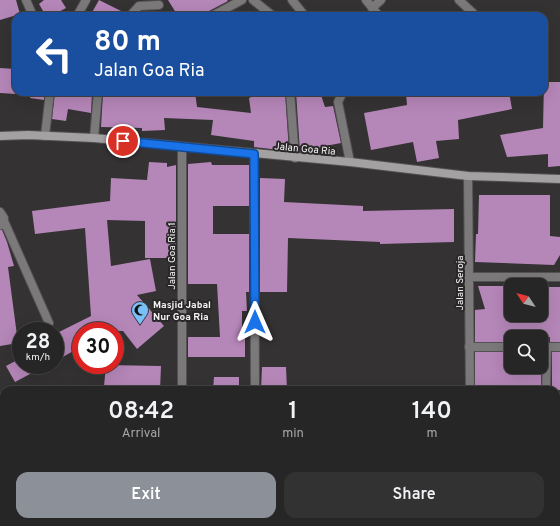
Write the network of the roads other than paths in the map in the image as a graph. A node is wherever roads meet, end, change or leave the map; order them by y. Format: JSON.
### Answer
{"nodes":[{"id":1,"x":26,"y":0,"type":"edge"},
{"id":2,"x":86,"y":0,"type":"edge"},
{"id":3,"x":242,"y":0,"type":"edge"},
{"id":4,"x":253,"y":0,"type":"edge"},
{"id":5,"x":292,"y":0,"type":"edge"},
{"id":6,"x":366,"y":0,"type":"edge"},
{"id":7,"x":381,"y":0,"type":"edge"},
{"id":8,"x":459,"y":0,"type":"edge"},
{"id":9,"x":159,"y":5,"type":"dead end"},
{"id":10,"x":372,"y":8,"type":"junction"},
{"id":11,"x":31,"y":12,"type":"edge"},
{"id":12,"x":79,"y":12,"type":"edge"},
{"id":13,"x":134,"y":12,"type":"edge"},
{"id":14,"x":220,"y":12,"type":"edge"},
{"id":15,"x":268,"y":12,"type":"edge"},
{"id":16,"x":302,"y":12,"type":"edge"},
{"id":17,"x":376,"y":12,"type":"edge"},
{"id":18,"x":472,"y":12,"type":"edge"},
{"id":19,"x":50,"y":96,"type":"edge"},
{"id":20,"x":98,"y":96,"type":"edge"},
{"id":21,"x":290,"y":96,"type":"edge"},
{"id":22,"x":341,"y":96,"type":"edge"},
{"id":23,"x":0,"y":136,"type":"edge"},
{"id":24,"x":45,"y":136,"type":"junction"},
{"id":25,"x":94,"y":138,"type":"junction"},
{"id":26,"x":182,"y":147,"type":"junction"},
{"id":27,"x":254,"y":154,"type":"junction"},
{"id":28,"x":296,"y":158,"type":"junction"},
{"id":29,"x":350,"y":162,"type":"junction"},
{"id":30,"x":468,"y":176,"type":"junction"},
{"id":31,"x":560,"y":179,"type":"edge"},
{"id":32,"x":0,"y":212,"type":"edge"},
{"id":33,"x":2,"y":224,"type":"edge"},
{"id":34,"x":469,"y":277,"type":"junction"},
{"id":35,"x":560,"y":277,"type":"edge"},
{"id":36,"x":49,"y":322,"type":"edge"},
{"id":37,"x":469,"y":347,"type":"junction"},
{"id":38,"x":504,"y":347,"type":"edge"},
{"id":39,"x":548,"y":347,"type":"edge"},
{"id":40,"x":560,"y":347,"type":"edge"},
{"id":41,"x":545,"y":374,"type":"edge"},
{"id":42,"x":182,"y":386,"type":"edge"},
{"id":43,"x":255,"y":386,"type":"edge"},
{"id":44,"x":470,"y":386,"type":"edge"},
{"id":45,"x":546,"y":386,"type":"edge"}],
"edges":[{"from":1,"to":11,"type":"street"},
{"from":2,"to":12,"type":"street"},
{"from":3,"to":14,"type":"street"},
{"from":4,"to":15,"type":"street"},
{"from":5,"to":16,"type":"street"},
{"from":6,"to":10,"type":"street"},
{"from":7,"to":10,"type":"street"},
{"from":8,"to":18,"type":"street"},
{"from":9,"to":13,"type":"street"},
{"from":10,"to":17,"type":"street"},
{"from":19,"to":24,"type":"street"},
{"from":20,"to":25,"type":"street"},
{"from":21,"to":28,"type":"street"},
{"from":22,"to":29,"type":"street"},
{"from":23,"to":24,"type":"main road","name":"Jalan Goa Ria"},
{"from":24,"to":25,"type":"main road","name":"Jalan Goa Ria"},
{"from":25,"to":26,"type":"main road","name":"Jalan Goa Ria"},
{"from":26,"to":27,"type":"main road","name":"Jalan Goa Ria"},
{"from":26,"to":42,"type":"street","name":"Jalan Goa Ria 1"},
{"from":27,"to":28,"type":"main road","name":"Jalan Goa Ria"},
{"from":27,"to":43,"type":"street"},
{"from":28,"to":29,"type":"main road","name":"Jalan Goa Ria"},
{"from":29,"to":30,"type":"main road","name":"Jalan Goa Ria"},
{"from":30,"to":31,"type":"main road","name":"Jalan Goa Ria"},
{"from":30,"to":34,"type":"street","name":"Jalan Seroja"},
{"from":32,"to":33,"type":"street"},
{"from":33,"to":36,"type":"street"},
{"from":34,"to":35,"type":"street"},
{"from":34,"to":37,"type":"street","name":"Jalan Seroja"},
{"from":37,"to":38,"type":"street"},
{"from":37,"to":44,"type":"street","name":"Jalan Seroja"},
{"from":39,"to":40,"type":"street"},
{"from":41,"to":45,"type":"street"}]}
